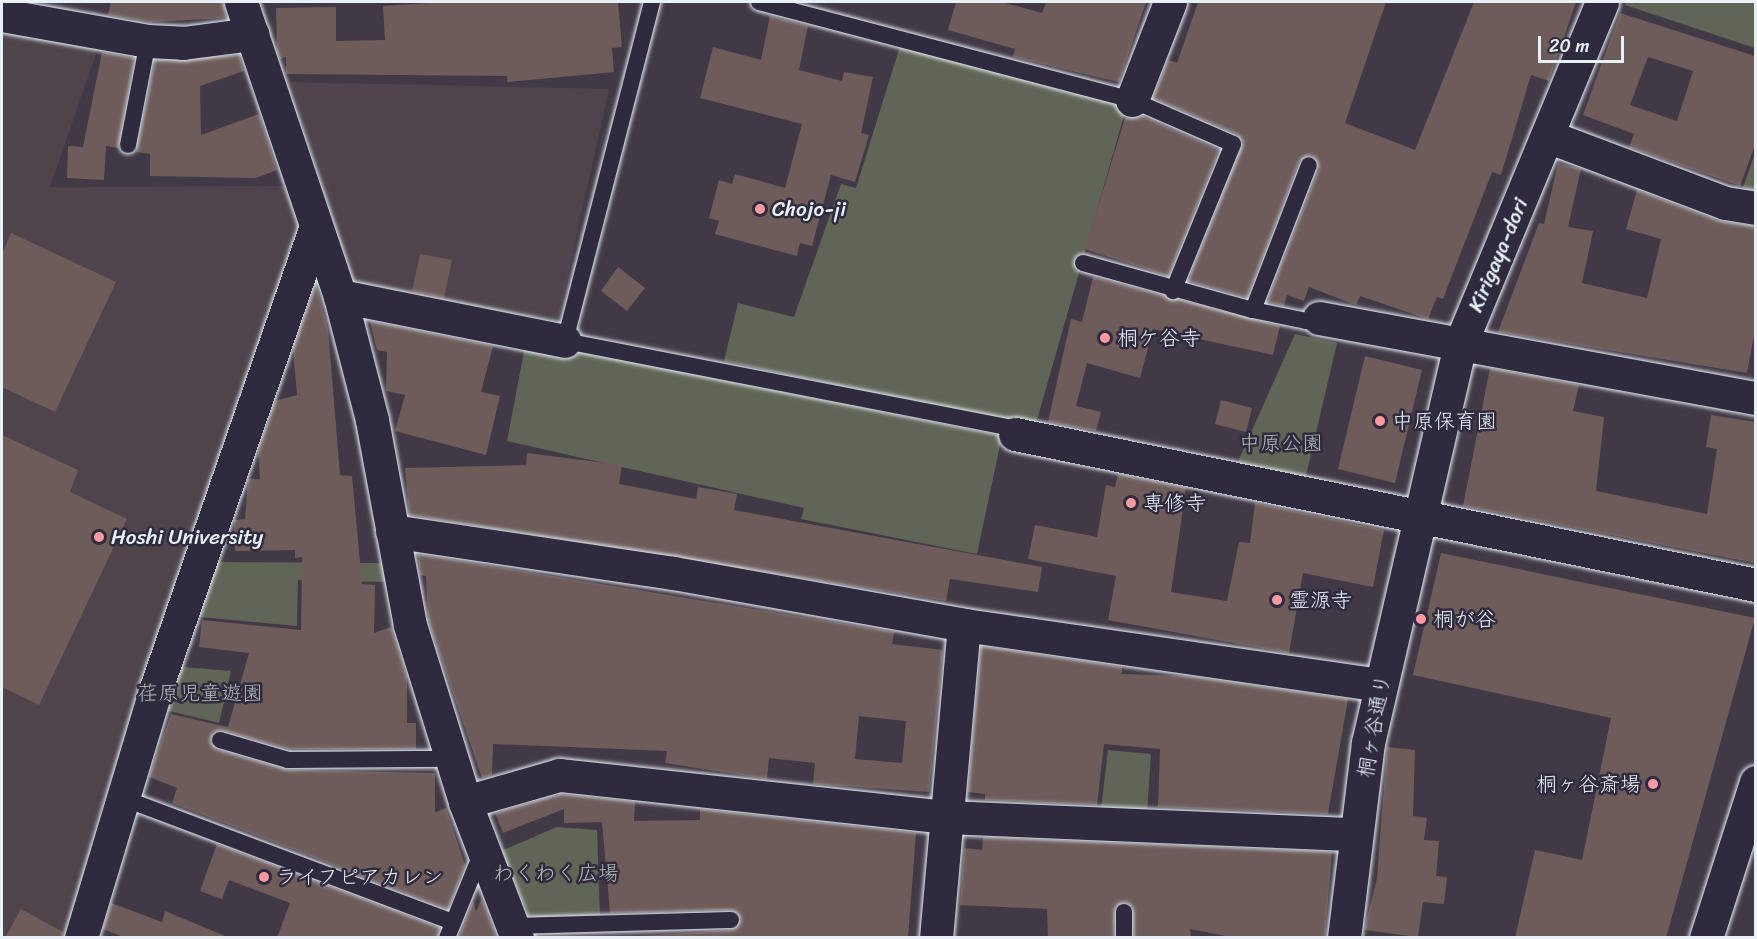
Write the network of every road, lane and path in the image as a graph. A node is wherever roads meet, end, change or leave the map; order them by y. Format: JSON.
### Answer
{"nodes":[{"id":1,"x":5,"y":2,"type":"edge"},
{"id":2,"x":241,"y":2,"type":"edge"},
{"id":3,"x":652,"y":2,"type":"edge"},
{"id":4,"x":759,"y":2,"type":"edge"},
{"id":5,"x":1170,"y":2,"type":"edge"},
{"id":6,"x":1602,"y":2,"type":"edge"},
{"id":7,"x":2,"y":9,"type":"edge"},
{"id":8,"x":2,"y":15,"type":"edge"},
{"id":9,"x":252,"y":34,"type":"junction"},
{"id":10,"x":148,"y":41,"type":"junction"},
{"id":11,"x":1132,"y":100,"type":"junction"},
{"id":12,"x":1547,"y":136,"type":"junction"},
{"id":13,"x":128,"y":145,"type":"dead end"},
{"id":14,"x":1309,"y":165,"type":"dead end"},
{"id":15,"x":1755,"y":208,"type":"edge"},
{"id":16,"x":315,"y":228,"type":"junction"},
{"id":17,"x":1083,"y":263,"type":"dead end"},
{"id":18,"x":1173,"y":291,"type":"junction"},
{"id":19,"x":340,"y":296,"type":"junction"},
{"id":20,"x":1253,"y":310,"type":"junction"},
{"id":21,"x":1319,"y":318,"type":"joint"},
{"id":22,"x":565,"y":341,"type":"junction"},
{"id":23,"x":1460,"y":345,"type":"junction"},
{"id":24,"x":1755,"y":398,"type":"edge"},
{"id":25,"x":1015,"y":434,"type":"joint"},
{"id":26,"x":1420,"y":517,"type":"junction"},
{"id":27,"x":392,"y":531,"type":"junction"},
{"id":28,"x":1755,"y":585,"type":"edge"},
{"id":29,"x":964,"y":625,"type":"junction"},
{"id":30,"x":1380,"y":684,"type":"junction"},
{"id":31,"x":220,"y":740,"type":"dead end"},
{"id":32,"x":451,"y":759,"type":"junction"},
{"id":33,"x":1755,"y":782,"type":"edge"},
{"id":34,"x":120,"y":797,"type":"junction"},
{"id":35,"x":465,"y":802,"type":"junction"},
{"id":36,"x":945,"y":817,"type":"junction"},
{"id":37,"x":1356,"y":834,"type":"junction"},
{"id":38,"x":483,"y":852,"type":"junction"},
{"id":39,"x":1124,"y":912,"type":"dead end"},
{"id":40,"x":731,"y":920,"type":"dead end"},
{"id":41,"x":450,"y":930,"type":"edge"},
{"id":42,"x":515,"y":932,"type":"edge"},
{"id":43,"x":81,"y":938,"type":"edge"},
{"id":44,"x":936,"y":938,"type":"edge"},
{"id":45,"x":1124,"y":938,"type":"edge"},
{"id":46,"x":1344,"y":938,"type":"edge"},
{"id":47,"x":1706,"y":938,"type":"edge"}],
"edges":[{"from":1,"to":7,"type":"lane"},
{"from":2,"to":9,"type":"street"},
{"from":3,"to":22,"type":"lane"},
{"from":4,"to":11,"type":"lane"},
{"from":5,"to":11,"type":"street"},
{"from":6,"to":12,"type":"street","name":"Kirigaya-dori"},
{"from":8,"to":10,"type":"street"},
{"from":9,"to":10,"type":"street"},
{"from":9,"to":16,"type":"street"},
{"from":10,"to":13,"type":"lane"},
{"from":11,"to":18,"type":"lane"},
{"from":12,"to":15,"type":"street"},
{"from":12,"to":23,"type":"street","name":"Kirigaya-dori"},
{"from":14,"to":20,"type":"lane"},
{"from":16,"to":19,"type":"street"},
{"from":16,"to":34,"type":"street"},
{"from":17,"to":18,"type":"lane"},
{"from":18,"to":20,"type":"lane"},
{"from":19,"to":22,"type":"street"},
{"from":19,"to":27,"type":"street"},
{"from":20,"to":21,"type":"lane"},
{"from":21,"to":23,"type":"street"},
{"from":22,"to":25,"type":"lane"},
{"from":23,"to":24,"type":"street"},
{"from":23,"to":26,"type":"street","name":"Kirigaya-dori"},
{"from":25,"to":26,"type":"street"},
{"from":26,"to":28,"type":"street"},
{"from":26,"to":30,"type":"street","name":"桐ヶ谷通り"},
{"from":27,"to":29,"type":"street"},
{"from":27,"to":32,"type":"street"},
{"from":29,"to":30,"type":"street"},
{"from":29,"to":36,"type":"street"},
{"from":30,"to":37,"type":"street","name":"桐ヶ谷通り"},
{"from":31,"to":32,"type":"lane"},
{"from":32,"to":35,"type":"street"},
{"from":33,"to":47,"type":"street"},
{"from":34,"to":41,"type":"lane"},
{"from":34,"to":43,"type":"street"},
{"from":35,"to":36,"type":"street"},
{"from":35,"to":38,"type":"street"},
{"from":36,"to":37,"type":"street"},
{"from":36,"to":44,"type":"street"},
{"from":37,"to":46,"type":"street","name":"桐ヶ谷通り"},
{"from":38,"to":41,"type":"lane"},
{"from":38,"to":42,"type":"street"},
{"from":39,"to":45,"type":"lane"},
{"from":40,"to":42,"type":"lane"}]}
